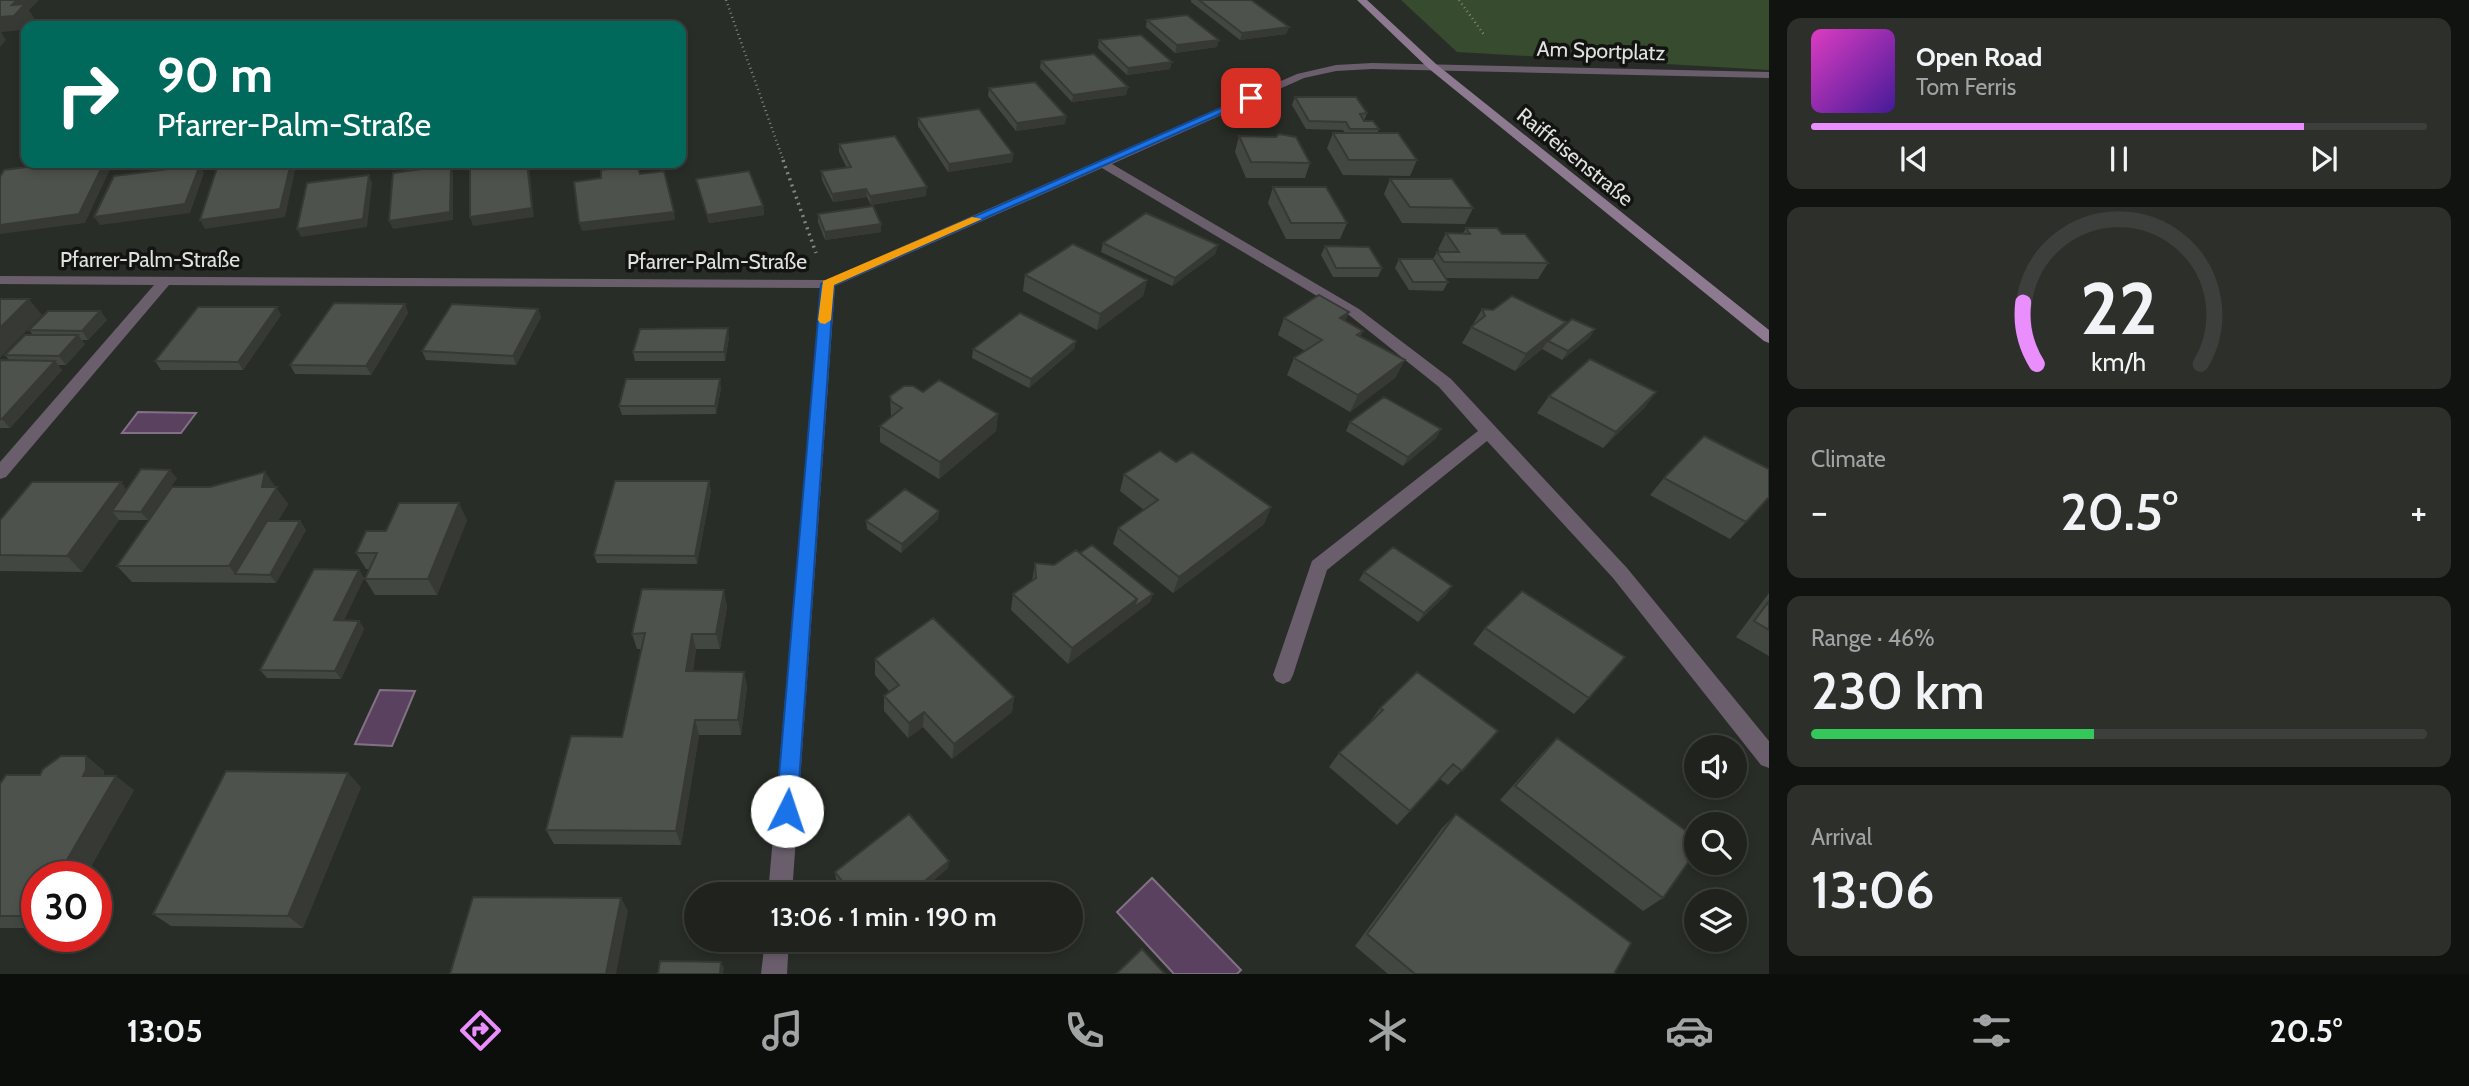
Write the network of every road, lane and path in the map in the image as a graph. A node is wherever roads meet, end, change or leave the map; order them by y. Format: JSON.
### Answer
{"nodes":[{"id":1,"x":726,"y":0,"type":"edge"},
{"id":2,"x":1362,"y":0,"type":"edge"},
{"id":3,"x":1459,"y":0,"type":"edge"},
{"id":4,"x":1485,"y":36,"type":"dead end"},
{"id":5,"x":1432,"y":66,"type":"junction"},
{"id":6,"x":1769,"y":75,"type":"edge"},
{"id":7,"x":1104,"y":164,"type":"junction"},
{"id":8,"x":0,"y":280,"type":"edge"},
{"id":9,"x":165,"y":281,"type":"junction"},
{"id":10,"x":828,"y":284,"type":"junction"},
{"id":11,"x":1769,"y":338,"type":"edge"},
{"id":12,"x":1488,"y":432,"type":"junction"},
{"id":13,"x":0,"y":473,"type":"edge"},
{"id":14,"x":1283,"y":675,"type":"dead end"},
{"id":15,"x":1769,"y":758,"type":"edge"},
{"id":16,"x":781,"y":882,"type":"edge"},
{"id":17,"x":776,"y":952,"type":"edge"},
{"id":18,"x":774,"y":974,"type":"edge"}],
"edges":[{"from":1,"to":10,"type":"path"},
{"from":2,"to":5,"type":"main road","name":"Raiffeisenstraße"},
{"from":3,"to":4,"type":"path"},
{"from":5,"to":6,"type":"street","name":"Am Sportplatz"},
{"from":5,"to":7,"type":"street","name":"Pfarrer-Palm-Straße"},
{"from":5,"to":11,"type":"main road","name":"Raiffeisenstraße"},
{"from":7,"to":10,"type":"street","name":"Pfarrer-Palm-Straße"},
{"from":7,"to":12,"type":"street"},
{"from":8,"to":9,"type":"street","name":"Pfarrer-Palm-Straße"},
{"from":9,"to":10,"type":"street","name":"Pfarrer-Palm-Straße"},
{"from":9,"to":13,"type":"street"},
{"from":10,"to":16,"type":"street"},
{"from":12,"to":14,"type":"street"},
{"from":12,"to":15,"type":"street"},
{"from":17,"to":18,"type":"street"}]}
